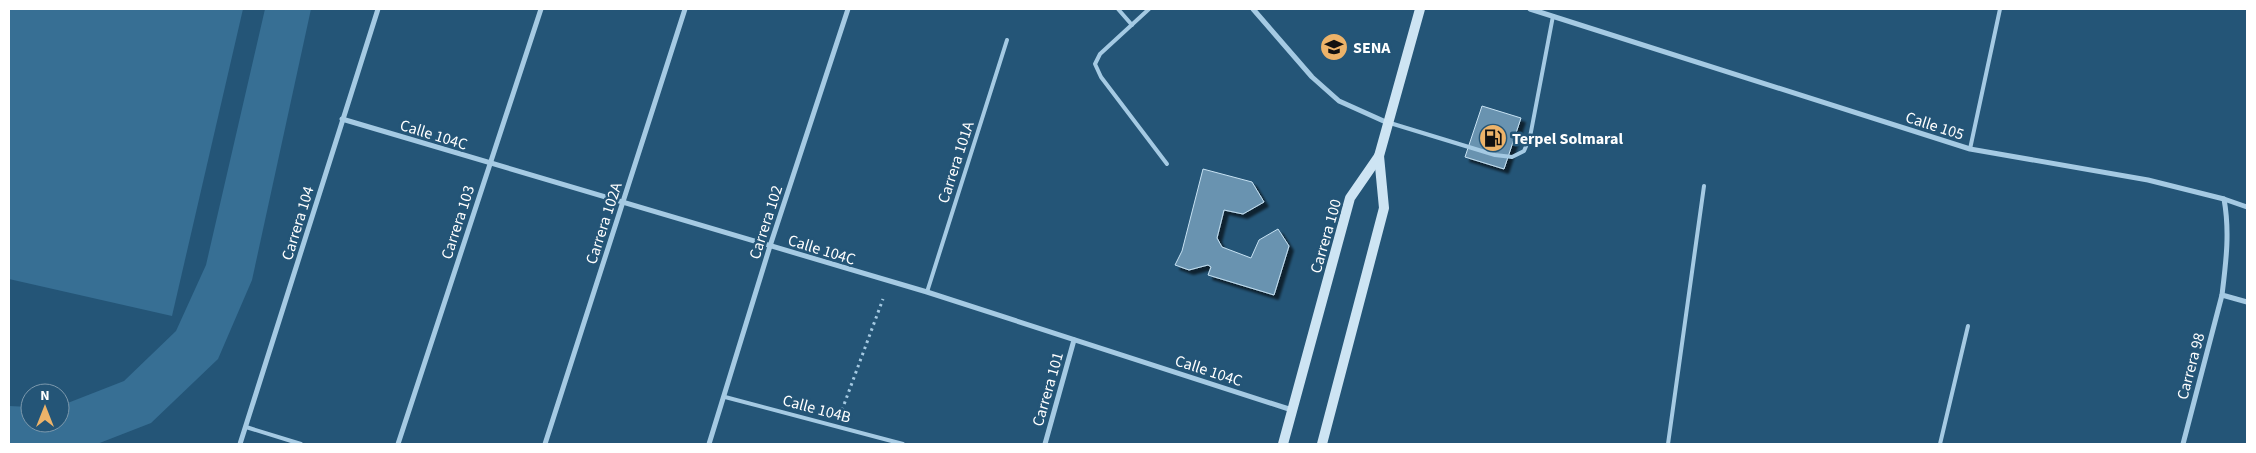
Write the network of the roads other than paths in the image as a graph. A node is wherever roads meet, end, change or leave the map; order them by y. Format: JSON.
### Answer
{"nodes":[{"id":1,"x":378,"y":9,"type":"edge"},
{"id":2,"x":541,"y":9,"type":"edge"},
{"id":3,"x":685,"y":9,"type":"edge"},
{"id":4,"x":848,"y":9,"type":"edge"},
{"id":5,"x":1118,"y":9,"type":"edge"},
{"id":6,"x":1149,"y":9,"type":"edge"},
{"id":7,"x":1253,"y":9,"type":"edge"},
{"id":8,"x":1420,"y":9,"type":"edge"},
{"id":9,"x":1530,"y":9,"type":"edge"},
{"id":10,"x":2000,"y":9,"type":"edge"},
{"id":11,"x":1553,"y":16,"type":"junction"},
{"id":12,"x":1132,"y":25,"type":"junction"},
{"id":13,"x":1007,"y":40,"type":"dead end"},
{"id":14,"x":342,"y":119,"type":"junction"},
{"id":15,"x":1388,"y":123,"type":"junction"},
{"id":16,"x":1970,"y":149,"type":"junction"},
{"id":17,"x":1379,"y":156,"type":"junction"},
{"id":18,"x":490,"y":164,"type":"junction"},
{"id":19,"x":1167,"y":164,"type":"dead end"},
{"id":20,"x":1704,"y":186,"type":"dead end"},
{"id":21,"x":2224,"y":200,"type":"junction"},
{"id":22,"x":623,"y":202,"type":"junction"},
{"id":23,"x":2247,"y":207,"type":"edge"},
{"id":24,"x":770,"y":246,"type":"junction"},
{"id":25,"x":927,"y":292,"type":"junction"},
{"id":26,"x":2222,"y":295,"type":"junction"},
{"id":27,"x":2247,"y":302,"type":"edge"},
{"id":28,"x":1968,"y":326,"type":"dead end"},
{"id":29,"x":1074,"y":340,"type":"junction"},
{"id":30,"x":725,"y":397,"type":"junction"},
{"id":31,"x":1292,"y":410,"type":"junction"},
{"id":32,"x":246,"y":427,"type":"junction"},
{"id":33,"x":240,"y":444,"type":"edge"},
{"id":34,"x":301,"y":444,"type":"edge"},
{"id":35,"x":398,"y":444,"type":"edge"},
{"id":36,"x":545,"y":444,"type":"edge"},
{"id":37,"x":709,"y":444,"type":"edge"},
{"id":38,"x":903,"y":444,"type":"edge"},
{"id":39,"x":1045,"y":444,"type":"edge"},
{"id":40,"x":1283,"y":444,"type":"edge"},
{"id":41,"x":1322,"y":444,"type":"edge"},
{"id":42,"x":1668,"y":444,"type":"edge"},
{"id":43,"x":1940,"y":444,"type":"edge"},
{"id":44,"x":2183,"y":444,"type":"edge"}],
"edges":[{"from":1,"to":14,"type":"street","name":"Carrera 104"},
{"from":2,"to":18,"type":"street","name":"Carrera 103"},
{"from":3,"to":22,"type":"street","name":"Carrera 102A"},
{"from":4,"to":24,"type":"street","name":"Carrera 102"},
{"from":5,"to":12,"type":"lane"},
{"from":6,"to":12,"type":"lane"},
{"from":7,"to":15,"type":"street"},
{"from":8,"to":15,"type":"main road"},
{"from":9,"to":11,"type":"street","name":"Calle 105"},
{"from":10,"to":16,"type":"lane"},
{"from":11,"to":15,"type":"lane"},
{"from":11,"to":16,"type":"street","name":"Calle 105"},
{"from":12,"to":19,"type":"lane"},
{"from":13,"to":25,"type":"lane","name":"Carrera 101A"},
{"from":14,"to":18,"type":"street","name":"Calle 104C"},
{"from":14,"to":32,"type":"street","name":"Carrera 104"},
{"from":15,"to":17,"type":"main road"},
{"from":16,"to":21,"type":"street","name":"Calle 105"},
{"from":17,"to":31,"type":"main road","name":"Carrera 100"},
{"from":17,"to":41,"type":"main road"},
{"from":18,"to":22,"type":"street","name":"Calle 104C"},
{"from":18,"to":35,"type":"street","name":"Carrera 103"},
{"from":20,"to":42,"type":"lane"},
{"from":21,"to":23,"type":"street","name":"Calle 105"},
{"from":21,"to":26,"type":"street"},
{"from":22,"to":24,"type":"street","name":"Calle 104C"},
{"from":22,"to":36,"type":"street","name":"Carrera 102A"},
{"from":24,"to":25,"type":"street","name":"Calle 104C"},
{"from":24,"to":30,"type":"street","name":"Carrera 102"},
{"from":25,"to":29,"type":"street","name":"Calle 104C"},
{"from":26,"to":27,"type":"street"},
{"from":26,"to":44,"type":"street","name":"Carrera 98"},
{"from":28,"to":43,"type":"lane"},
{"from":29,"to":31,"type":"street","name":"Calle 104C"},
{"from":29,"to":39,"type":"street","name":"Carrera 101"},
{"from":30,"to":37,"type":"street","name":"Carrera 102"},
{"from":30,"to":38,"type":"lane","name":"Calle 104B"},
{"from":31,"to":40,"type":"main road","name":"Carrera 100"},
{"from":32,"to":33,"type":"street","name":"Carrera 104"},
{"from":32,"to":34,"type":"lane"}]}
